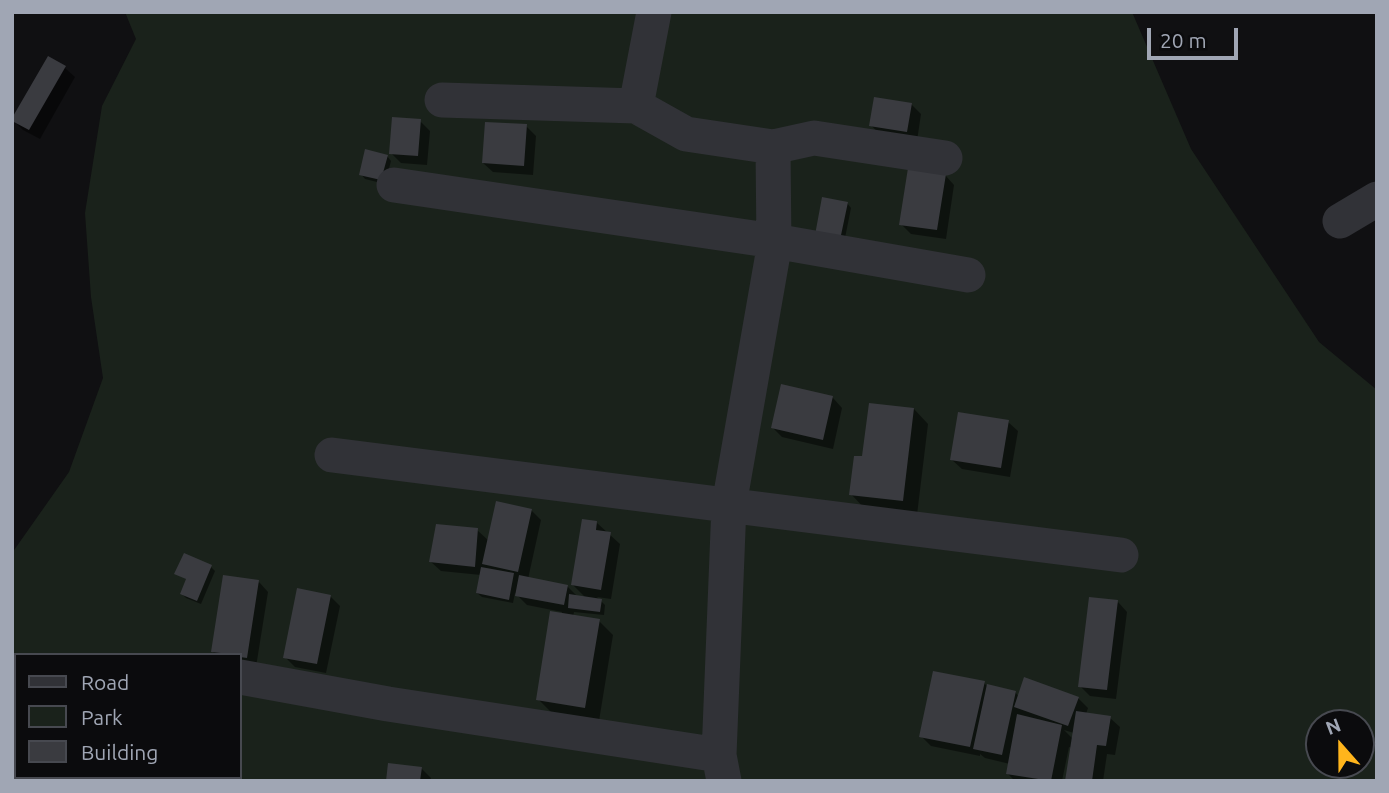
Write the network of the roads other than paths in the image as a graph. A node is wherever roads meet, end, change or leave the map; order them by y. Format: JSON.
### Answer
{"nodes":[{"id":1,"x":654,"y":12,"type":"edge"},
{"id":2,"x":442,"y":100,"type":"dead end"},
{"id":3,"x":636,"y":106,"type":"junction"},
{"id":4,"x":773,"y":147,"type":"junction"},
{"id":5,"x":945,"y":158,"type":"dead end"},
{"id":6,"x":394,"y":185,"type":"dead end"},
{"id":7,"x":1377,"y":199,"type":"edge"},
{"id":8,"x":1340,"y":221,"type":"dead end"},
{"id":9,"x":774,"y":241,"type":"junction"},
{"id":10,"x":968,"y":275,"type":"dead end"},
{"id":11,"x":332,"y":455,"type":"dead end"},
{"id":12,"x":729,"y":505,"type":"junction"},
{"id":13,"x":1121,"y":555,"type":"dead end"},
{"id":14,"x":242,"y":677,"type":"edge"},
{"id":15,"x":721,"y":768,"type":"edge"}],
"edges":[{"from":1,"to":3,"type":"street"},
{"from":2,"to":3,"type":"street"},
{"from":3,"to":4,"type":"street"},
{"from":4,"to":5,"type":"street"},
{"from":4,"to":9,"type":"street"},
{"from":6,"to":9,"type":"street"},
{"from":7,"to":8,"type":"street"},
{"from":9,"to":10,"type":"street"},
{"from":9,"to":12,"type":"street"},
{"from":11,"to":12,"type":"street"},
{"from":12,"to":13,"type":"street"},
{"from":12,"to":15,"type":"street"},
{"from":14,"to":15,"type":"street"}]}
